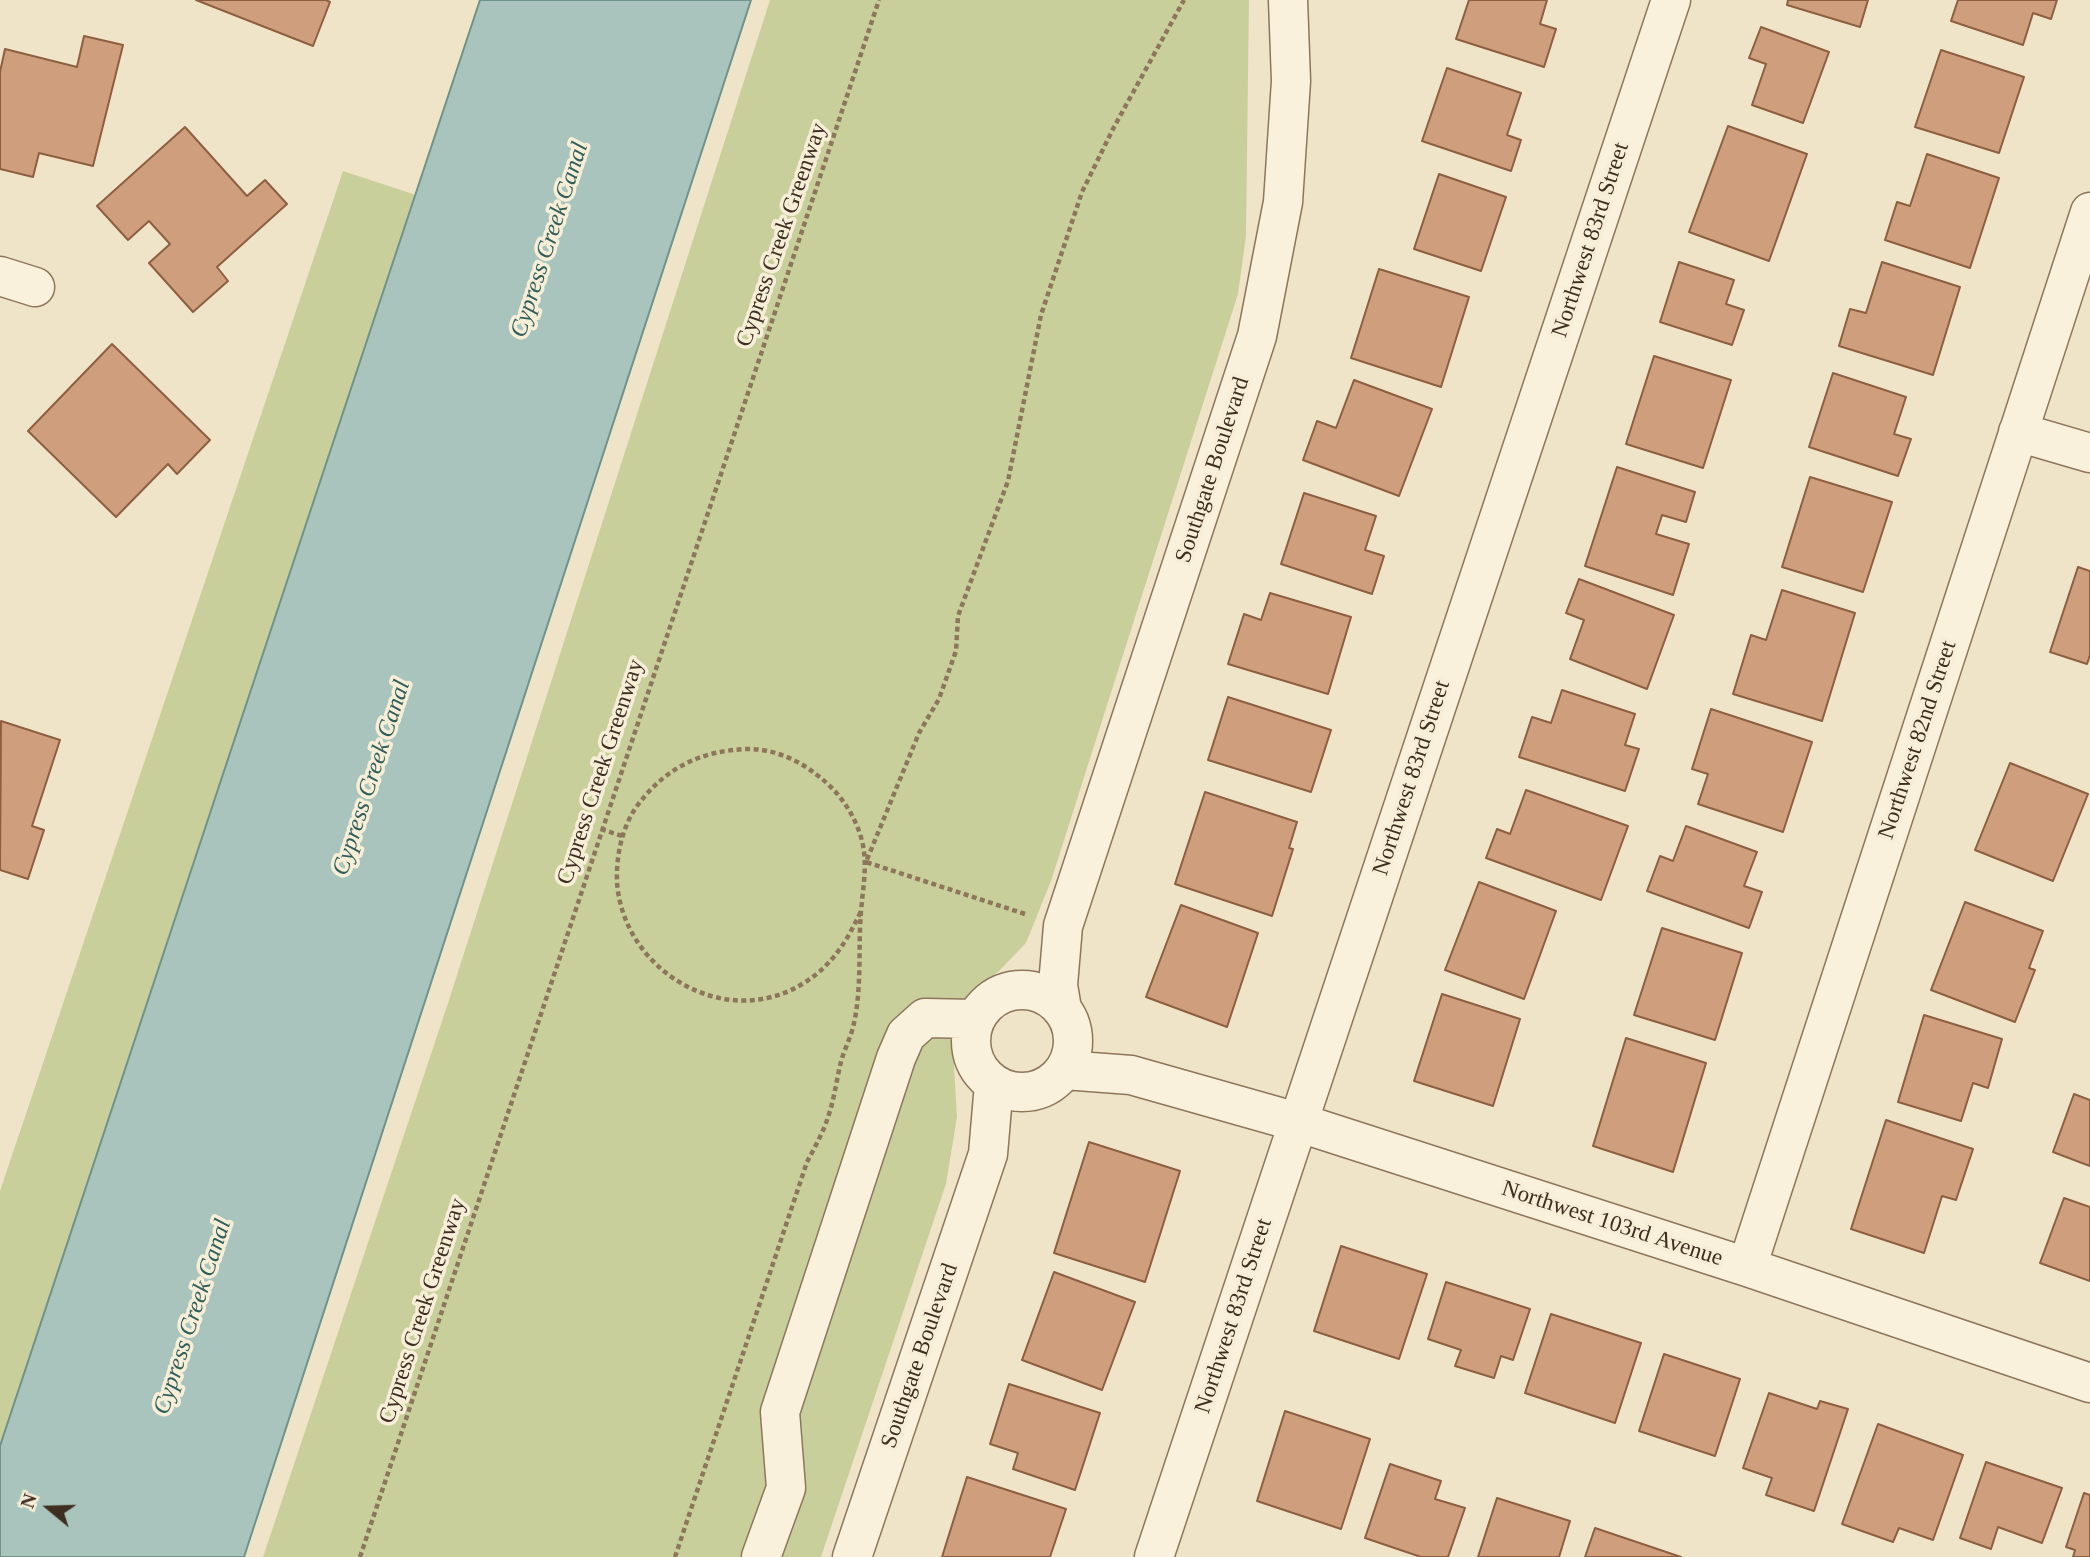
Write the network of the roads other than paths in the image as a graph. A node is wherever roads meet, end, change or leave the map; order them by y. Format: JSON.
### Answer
{"nodes":[{"id":1,"x":1288,"y":0,"type":"edge"},
{"id":2,"x":1671,"y":0,"type":"edge"},
{"id":3,"x":2090,"y":212,"type":"edge"},
{"id":4,"x":2018,"y":432,"type":"junction"},
{"id":5,"x":2090,"y":453,"type":"edge"},
{"id":6,"x":1050,"y":922,"type":"junction"},
{"id":7,"x":1006,"y":992,"type":"junction"},
{"id":8,"x":975,"y":1019,"type":"junction"},
{"id":9,"x":1060,"y":1050,"type":"junction"},
{"id":10,"x":994,"y":1084,"type":"junction"},
{"id":11,"x":1297,"y":1122,"type":"junction"},
{"id":12,"x":988,"y":1154,"type":"junction"},
{"id":13,"x":1747,"y":1267,"type":"junction"},
{"id":14,"x":2090,"y":1382,"type":"edge"},
{"id":15,"x":761,"y":1557,"type":"edge"},
{"id":16,"x":852,"y":1557,"type":"edge"},
{"id":17,"x":1154,"y":1557,"type":"edge"}],
"edges":[{"from":1,"to":6,"type":"street","name":"Southgate Boulevard"},
{"from":2,"to":11,"type":"street","name":"Northwest 83rd Street"},
{"from":3,"to":4,"type":"street","name":"Northwest 82nd Street"},
{"from":4,"to":5,"type":"street"},
{"from":4,"to":13,"type":"street","name":"Northwest 82nd Street"},
{"from":6,"to":7,"type":"street","name":"Southgate Boulevard"},
{"from":6,"to":9,"type":"street","name":"Southgate Boulevard"},
{"from":7,"to":8,"type":"street"},
{"from":7,"to":9,"type":"street"},
{"from":8,"to":10,"type":"street"},
{"from":8,"to":15,"type":"street"},
{"from":9,"to":10,"type":"street"},
{"from":9,"to":11,"type":"street","name":"Northwest 103rd Avenue"},
{"from":9,"to":12,"type":"street","name":"Southgate Boulevard"},
{"from":10,"to":12,"type":"street","name":"Southgate Boulevard"},
{"from":11,"to":13,"type":"street","name":"Northwest 103rd Avenue"},
{"from":11,"to":17,"type":"street","name":"Northwest 83rd Street"},
{"from":12,"to":16,"type":"street","name":"Southgate Boulevard"},
{"from":13,"to":14,"type":"street","name":"Northwest 103rd Avenue"}]}
